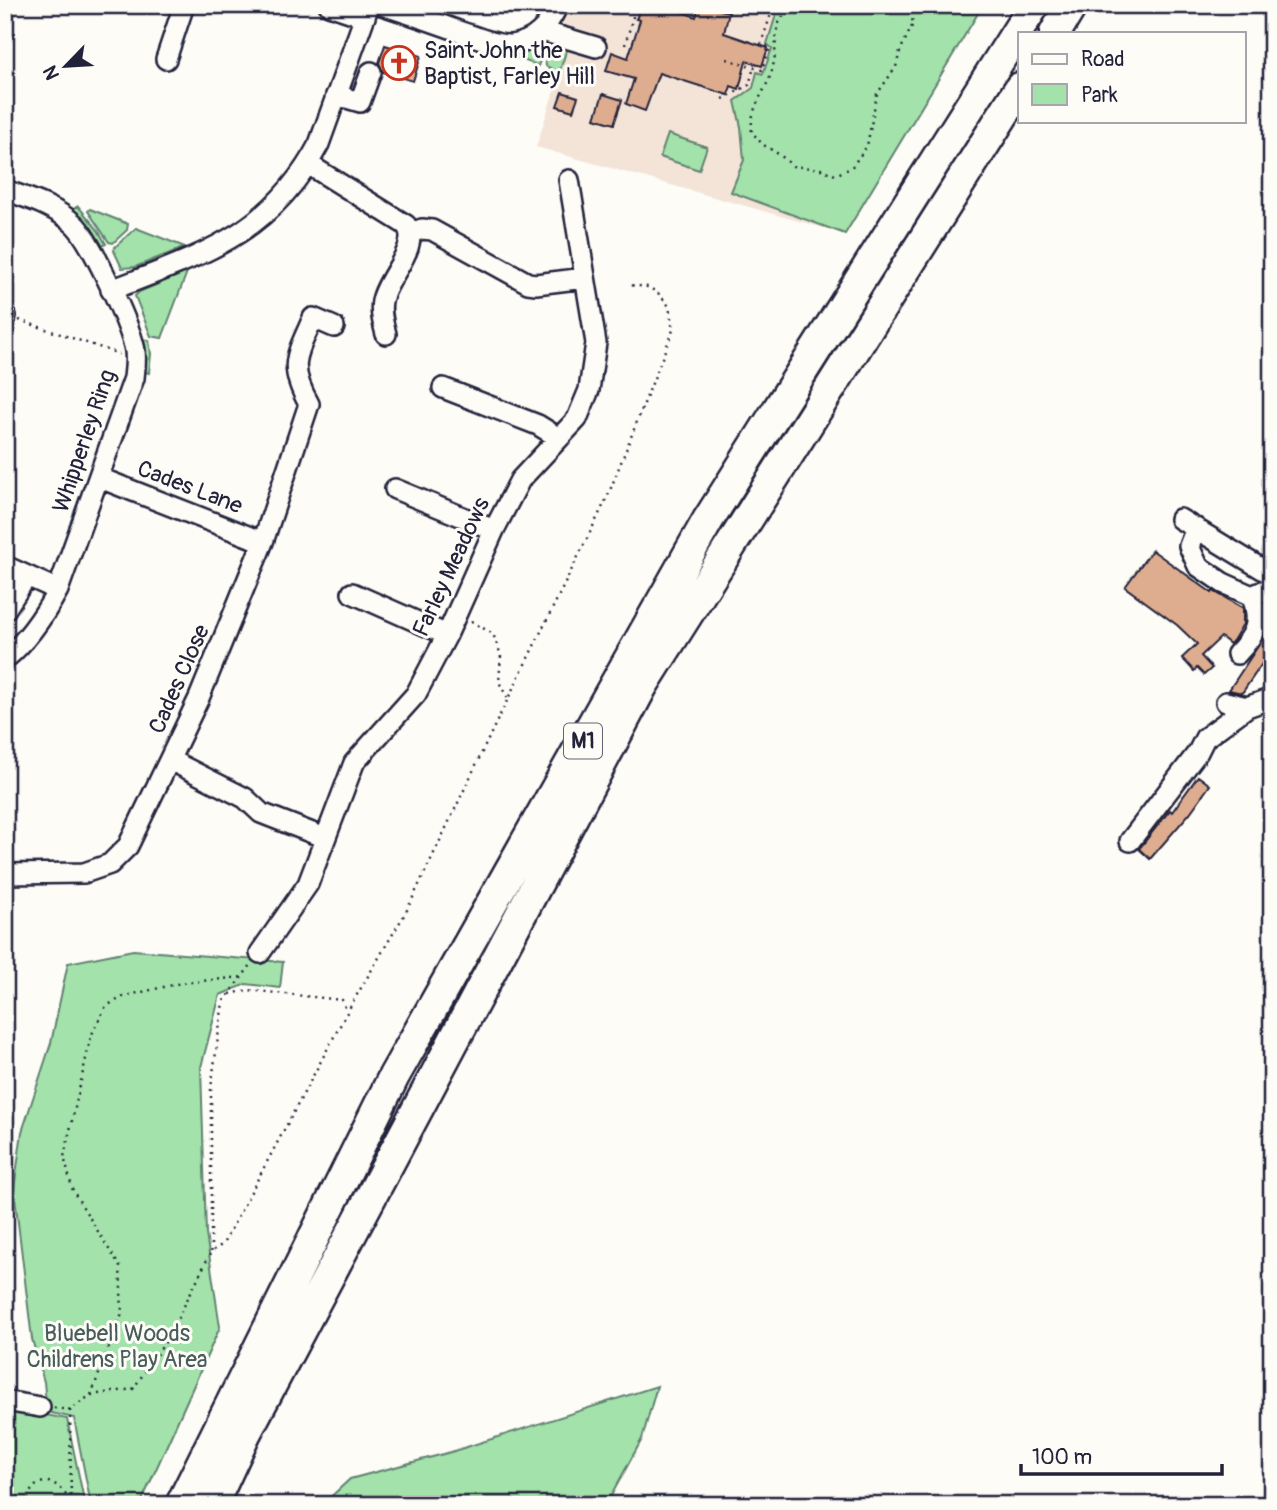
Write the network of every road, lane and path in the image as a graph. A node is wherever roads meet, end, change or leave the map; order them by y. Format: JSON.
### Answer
{"nodes":[{"id":1,"x":184,"y":5,"type":"edge"},
{"id":2,"x":329,"y":5,"type":"edge"},
{"id":3,"x":382,"y":5,"type":"edge"},
{"id":4,"x":558,"y":5,"type":"edge"},
{"id":5,"x":609,"y":5,"type":"edge"},
{"id":6,"x":632,"y":5,"type":"edge"},
{"id":7,"x":774,"y":5,"type":"edge"},
{"id":8,"x":792,"y":5,"type":"edge"},
{"id":9,"x":910,"y":5,"type":"edge"},
{"id":10,"x":1034,"y":5,"type":"edge"},
{"id":11,"x":1072,"y":5,"type":"edge"},
{"id":12,"x":367,"y":11,"type":"edge"},
{"id":13,"x":607,"y":11,"type":"dead end"},
{"id":14,"x":768,"y":22,"type":"junction"},
{"id":15,"x":778,"y":26,"type":"junction"},
{"id":16,"x":542,"y":31,"type":"junction"},
{"id":17,"x":1056,"y":32,"type":"edge"},
{"id":18,"x":625,"y":45,"type":"dead end"},
{"id":19,"x":596,"y":47,"type":"dead end"},
{"id":20,"x":166,"y":59,"type":"dead end"},
{"id":21,"x":727,"y":59,"type":"dead end"},
{"id":22,"x":754,"y":67,"type":"junction"},
{"id":23,"x":371,"y":72,"type":"dead end"},
{"id":24,"x":1018,"y":91,"type":"edge"},
{"id":25,"x":336,"y":95,"type":"junction"},
{"id":26,"x":723,"y":99,"type":"dead end"},
{"id":27,"x":308,"y":164,"type":"junction"},
{"id":28,"x":569,"y":180,"type":"dead end"},
{"id":29,"x":5,"y":190,"type":"edge"},
{"id":30,"x":411,"y":233,"type":"junction"},
{"id":31,"x":585,"y":278,"type":"junction"},
{"id":32,"x":628,"y":285,"type":"dead end"},
{"id":33,"x":111,"y":290,"type":"junction"},
{"id":34,"x":6,"y":316,"type":"edge"},
{"id":35,"x":334,"y":327,"type":"dead end"},
{"id":36,"x":386,"y":334,"type":"dead end"},
{"id":37,"x":135,"y":360,"type":"junction"},
{"id":38,"x":443,"y":388,"type":"dead end"},
{"id":39,"x":559,"y":438,"type":"junction"},
{"id":40,"x":100,"y":478,"type":"junction"},
{"id":41,"x":395,"y":489,"type":"dead end"},
{"id":42,"x":494,"y":530,"type":"junction"},
{"id":43,"x":263,"y":542,"type":"junction"},
{"id":44,"x":5,"y":566,"type":"edge"},
{"id":45,"x":1272,"y":575,"type":"edge"},
{"id":46,"x":27,"y":576,"type":"junction"},
{"id":47,"x":1272,"y":587,"type":"edge"},
{"id":48,"x":58,"y":590,"type":"junction"},
{"id":49,"x":352,"y":593,"type":"dead end"},
{"id":50,"x":1252,"y":596,"type":"junction"},
{"id":51,"x":5,"y":610,"type":"edge"},
{"id":52,"x":458,"y":612,"type":"junction"},
{"id":53,"x":447,"y":635,"type":"junction"},
{"id":54,"x":1237,"y":654,"type":"dead end"},
{"id":55,"x":5,"y":659,"type":"edge"},
{"id":56,"x":1272,"y":698,"type":"edge"},
{"id":57,"x":508,"y":699,"type":"junction"},
{"id":58,"x":1226,"y":702,"type":"dead end"},
{"id":59,"x":1247,"y":707,"type":"junction"},
{"id":60,"x":170,"y":760,"type":"junction"},
{"id":61,"x":325,"y":838,"type":"junction"},
{"id":62,"x":1130,"y":841,"type":"dead end"},
{"id":63,"x":5,"y":874,"type":"edge"},
{"id":64,"x":260,"y":953,"type":"joint"},
{"id":65,"x":243,"y":977,"type":"junction"},
{"id":66,"x":230,"y":994,"type":"junction"},
{"id":67,"x":347,"y":1013,"type":"junction"},
{"id":68,"x":211,"y":1252,"type":"junction"},
{"id":69,"x":91,"y":1395,"type":"junction"},
{"id":70,"x":5,"y":1401,"type":"edge"},
{"id":71,"x":40,"y":1407,"type":"joint"},
{"id":72,"x":69,"y":1410,"type":"junction"},
{"id":73,"x":26,"y":1505,"type":"edge"},
{"id":74,"x":71,"y":1505,"type":"edge"},
{"id":75,"x":181,"y":1505,"type":"edge"},
{"id":76,"x":212,"y":1505,"type":"edge"}],
"edges":[{"from":1,"to":20,"type":"street"},
{"from":2,"to":12,"type":"street"},
{"from":3,"to":16,"type":"street"},
{"from":4,"to":16,"type":"street"},
{"from":5,"to":13,"type":"path"},
{"from":6,"to":18,"type":"path"},
{"from":7,"to":14,"type":"path"},
{"from":8,"to":15,"type":"path"},
{"from":9,"to":15,"type":"path"},
{"from":10,"to":75,"type":"highway","number":"M1"},
{"from":11,"to":17,"type":"highway"},
{"from":12,"to":25,"type":"street"},
{"from":14,"to":15,"type":"path"},
{"from":14,"to":22,"type":"path"},
{"from":16,"to":19,"type":"street"},
{"from":21,"to":22,"type":"path"},
{"from":22,"to":26,"type":"path"},
{"from":23,"to":25,"type":"street"},
{"from":24,"to":76,"type":"highway","number":"M1"},
{"from":25,"to":27,"type":"street"},
{"from":27,"to":30,"type":"street"},
{"from":27,"to":33,"type":"street"},
{"from":28,"to":31,"type":"street","name":"Farley Meadows"},
{"from":29,"to":33,"type":"street","name":"Whipperley Ring"},
{"from":30,"to":31,"type":"street"},
{"from":30,"to":36,"type":"street"},
{"from":31,"to":39,"type":"street","name":"Farley Meadows"},
{"from":32,"to":57,"type":"path"},
{"from":33,"to":37,"type":"street","name":"Whipperley Ring"},
{"from":34,"to":37,"type":"path"},
{"from":35,"to":43,"type":"street","name":"Cades Close"},
{"from":37,"to":40,"type":"street","name":"Whipperley Ring"},
{"from":38,"to":39,"type":"street"},
{"from":39,"to":42,"type":"street","name":"Farley Meadows"},
{"from":40,"to":43,"type":"street","name":"Cades Lane"},
{"from":40,"to":48,"type":"street","name":"Whipperley Ring"},
{"from":41,"to":42,"type":"street"},
{"from":42,"to":52,"type":"street","name":"Farley Meadows"},
{"from":43,"to":60,"type":"street","name":"Cades Close"},
{"from":44,"to":46,"type":"street"},
{"from":45,"to":50,"type":"street"},
{"from":46,"to":48,"type":"street"},
{"from":46,"to":51,"type":"street"},
{"from":47,"to":50,"type":"street"},
{"from":48,"to":55,"type":"street","name":"Whipperley Ring"},
{"from":49,"to":53,"type":"street"},
{"from":50,"to":54,"type":"street"},
{"from":52,"to":53,"type":"street","name":"Farley Meadows"},
{"from":52,"to":57,"type":"path"},
{"from":53,"to":61,"type":"street","name":"Farley Meadows"},
{"from":56,"to":59,"type":"street"},
{"from":57,"to":67,"type":"path"},
{"from":58,"to":59,"type":"street"},
{"from":59,"to":62,"type":"street"},
{"from":60,"to":61,"type":"street"},
{"from":60,"to":63,"type":"street","name":"Cades Close"},
{"from":61,"to":64,"type":"street","name":"Farley Meadows"},
{"from":64,"to":65,"type":"path"},
{"from":65,"to":66,"type":"path"},
{"from":65,"to":69,"type":"path"},
{"from":66,"to":67,"type":"path"},
{"from":66,"to":68,"type":"path"},
{"from":67,"to":68,"type":"path"},
{"from":68,"to":69,"type":"path"},
{"from":69,"to":72,"type":"path"},
{"from":70,"to":71,"type":"street"},
{"from":71,"to":72,"type":"path"},
{"from":72,"to":74,"type":"path"},
{"from":73,"to":74,"type":"path"}]}
